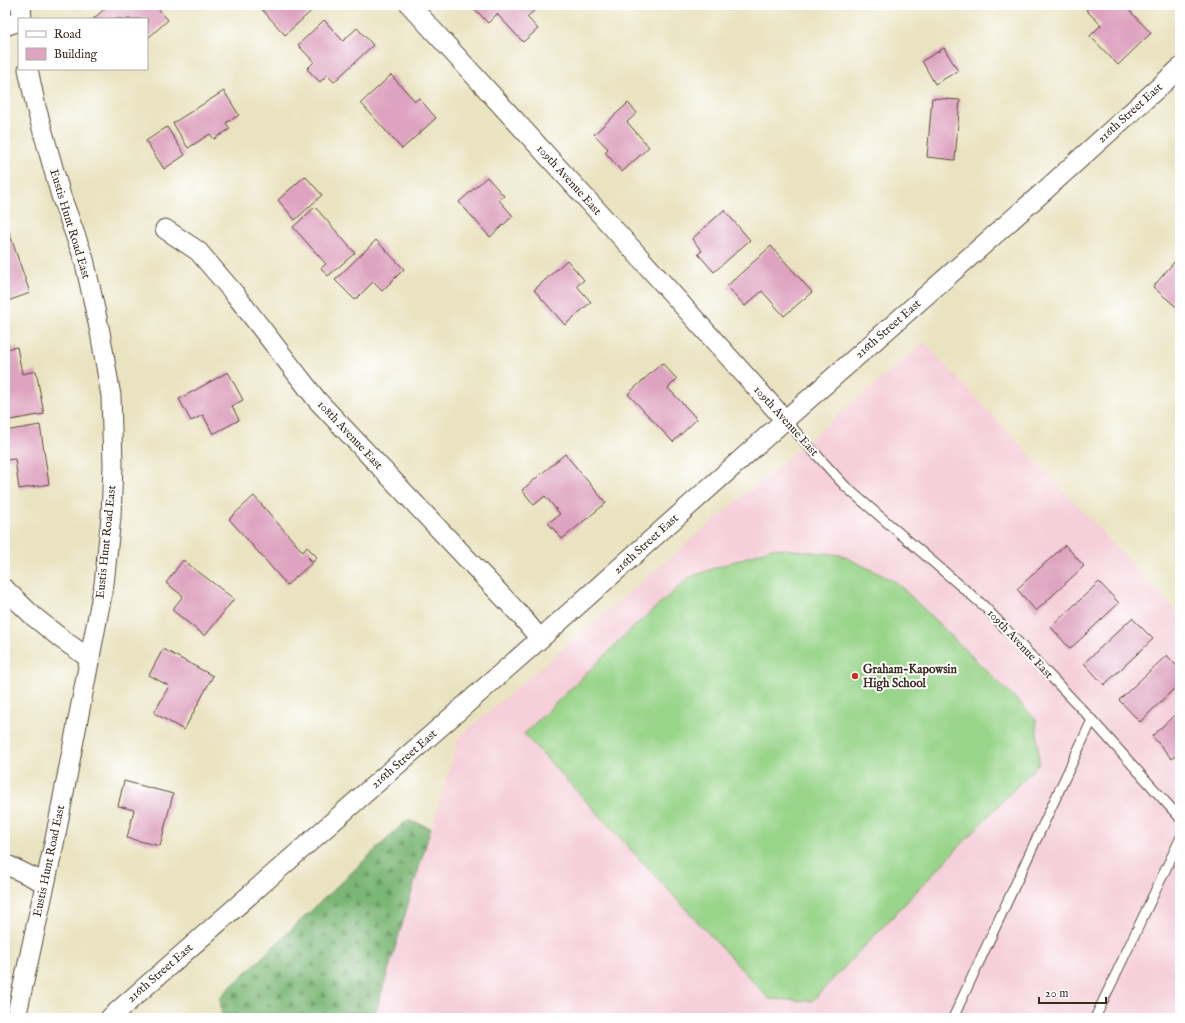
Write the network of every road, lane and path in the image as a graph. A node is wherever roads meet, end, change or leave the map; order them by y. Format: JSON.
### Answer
{"nodes":[{"id":1,"x":21,"y":5,"type":"edge"},
{"id":2,"x":410,"y":5,"type":"edge"},
{"id":3,"x":22,"y":18,"type":"edge"},
{"id":4,"x":18,"y":21,"type":"edge"},
{"id":5,"x":5,"y":26,"type":"edge"},
{"id":6,"x":1180,"y":68,"type":"edge"},
{"id":7,"x":28,"y":70,"type":"edge"},
{"id":8,"x":165,"y":229,"type":"dead end"},
{"id":9,"x":785,"y":420,"type":"junction"},
{"id":10,"x":5,"y":589,"type":"edge"},
{"id":11,"x":540,"y":639,"type":"junction"},
{"id":12,"x":90,"y":659,"type":"junction"},
{"id":13,"x":1092,"y":720,"type":"junction"},
{"id":14,"x":1180,"y":818,"type":"edge"},
{"id":15,"x":1180,"y":839,"type":"edge"},
{"id":16,"x":5,"y":864,"type":"edge"},
{"id":17,"x":45,"y":883,"type":"junction"},
{"id":18,"x":16,"y":1018,"type":"edge"},
{"id":19,"x":110,"y":1018,"type":"edge"},
{"id":20,"x":953,"y":1018,"type":"edge"},
{"id":21,"x":1095,"y":1018,"type":"edge"}],
"edges":[{"from":1,"to":3,"type":"street"},
{"from":2,"to":9,"type":"street","name":"109th Avenue East"},
{"from":4,"to":5,"type":"street"},
{"from":6,"to":9,"type":"street","name":"216th Street East"},
{"from":7,"to":12,"type":"street","name":"Eustis Hunt Road East"},
{"from":8,"to":11,"type":"street","name":"108th Avenue East"},
{"from":9,"to":11,"type":"street","name":"216th Street East"},
{"from":9,"to":13,"type":"lane","name":"109th Avenue East"},
{"from":10,"to":12,"type":"street"},
{"from":11,"to":19,"type":"street","name":"216th Street East"},
{"from":12,"to":17,"type":"street","name":"Eustis Hunt Road East"},
{"from":13,"to":14,"type":"lane","name":"109th Avenue East"},
{"from":13,"to":20,"type":"lane"},
{"from":15,"to":21,"type":"lane"},
{"from":16,"to":17,"type":"street"},
{"from":17,"to":18,"type":"street","name":"Eustis Hunt Road East"}]}
